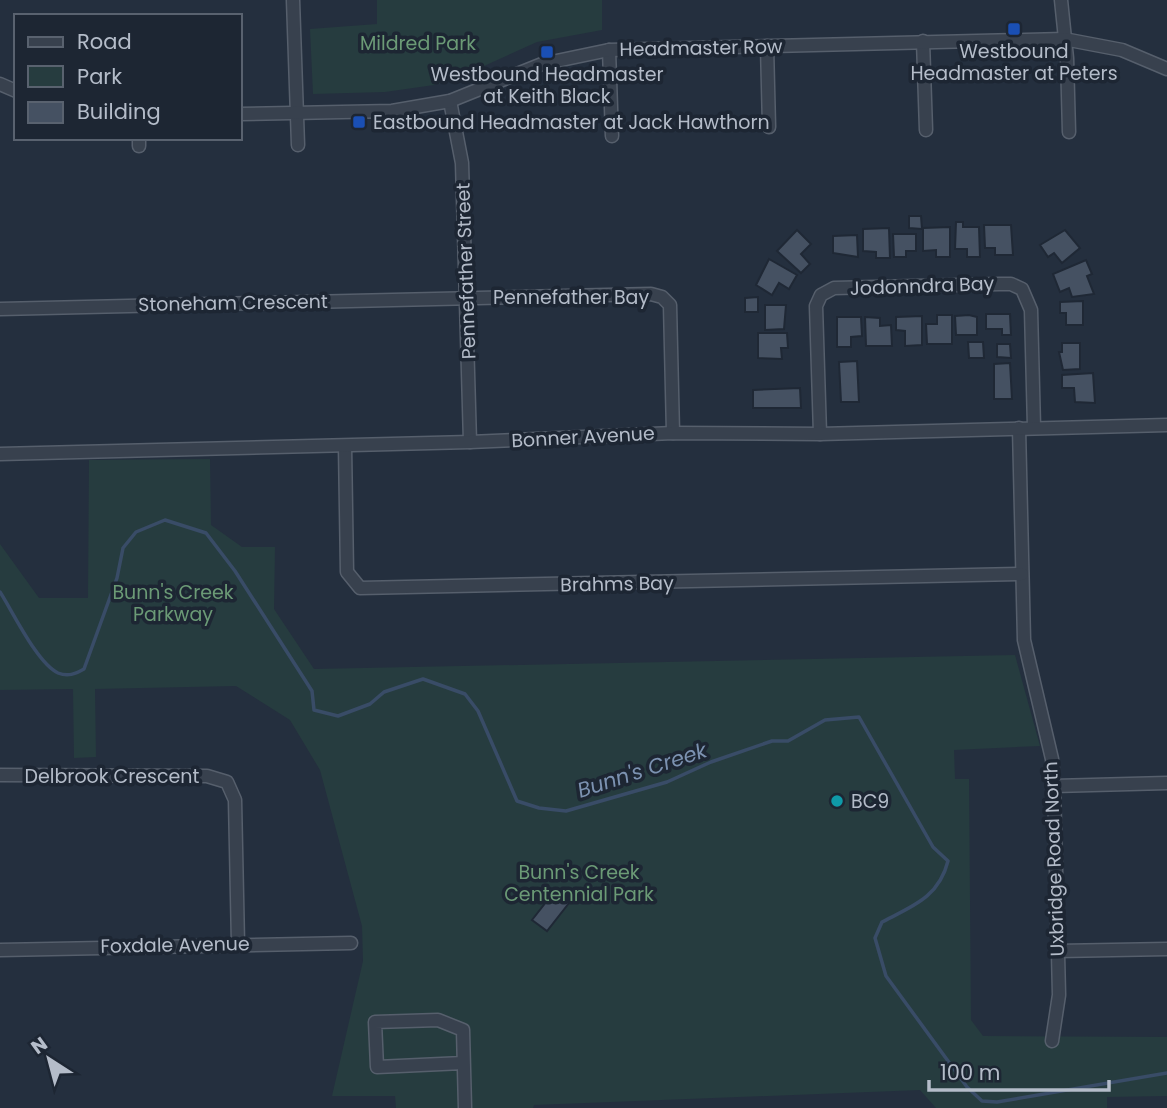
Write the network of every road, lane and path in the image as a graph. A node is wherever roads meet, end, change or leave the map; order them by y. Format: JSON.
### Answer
{"nodes":[{"id":1,"x":293,"y":0,"type":"edge"},
{"id":2,"x":1061,"y":0,"type":"edge"},
{"id":3,"x":1064,"y":39,"type":"junction"},
{"id":4,"x":923,"y":41,"type":"junction"},
{"id":5,"x":767,"y":46,"type":"junction"},
{"id":6,"x":609,"y":50,"type":"junction"},
{"id":7,"x":1167,"y":69,"type":"edge"},
{"id":8,"x":450,"y":101,"type":"junction"},
{"id":9,"x":296,"y":113,"type":"junction"},
{"id":10,"x":242,"y":114,"type":"edge"},
{"id":11,"x":769,"y":127,"type":"dead end"},
{"id":12,"x":926,"y":130,"type":"dead end"},
{"id":13,"x":1069,"y":132,"type":"dead end"},
{"id":14,"x":612,"y":136,"type":"dead end"},
{"id":15,"x":298,"y":145,"type":"dead end"},
{"id":16,"x":467,"y":297,"type":"junction"},
{"id":17,"x":0,"y":309,"type":"edge"},
{"id":18,"x":1167,"y":425,"type":"edge"},
{"id":19,"x":1034,"y":427,"type":"junction"},
{"id":20,"x":1018,"y":428,"type":"junction"},
{"id":21,"x":673,"y":433,"type":"junction"},
{"id":22,"x":820,"y":434,"type":"junction"},
{"id":23,"x":470,"y":442,"type":"junction"},
{"id":24,"x":345,"y":446,"type":"junction"},
{"id":25,"x":0,"y":454,"type":"edge"},
{"id":26,"x":1022,"y":574,"type":"junction"},
{"id":27,"x":0,"y":775,"type":"edge"},
{"id":28,"x":1167,"y":783,"type":"edge"},
{"id":29,"x":1054,"y":786,"type":"junction"},
{"id":30,"x":238,"y":943,"type":"junction"},
{"id":31,"x":351,"y":943,"type":"dead end"},
{"id":32,"x":1167,"y":949,"type":"edge"},
{"id":33,"x":0,"y":950,"type":"edge"},
{"id":34,"x":1058,"y":951,"type":"junction"},
{"id":35,"x":1052,"y":1041,"type":"dead end"},
{"id":36,"x":463,"y":1063,"type":"junction"},
{"id":37,"x":465,"y":1108,"type":"edge"}],
"edges":[{"from":1,"to":9,"type":"street"},
{"from":2,"to":3,"type":"street"},
{"from":3,"to":4,"type":"street","name":"Headmaster Row"},
{"from":3,"to":7,"type":"street","name":"Headmaster Row"},
{"from":3,"to":13,"type":"street"},
{"from":4,"to":5,"type":"street","name":"Headmaster Row"},
{"from":4,"to":12,"type":"street"},
{"from":5,"to":6,"type":"street","name":"Headmaster Row"},
{"from":5,"to":11,"type":"street"},
{"from":6,"to":8,"type":"street","name":"Headmaster Row"},
{"from":6,"to":14,"type":"street"},
{"from":8,"to":9,"type":"street","name":"Headmaster Row"},
{"from":8,"to":16,"type":"street","name":"Pennefather Street"},
{"from":9,"to":10,"type":"street","name":"Headmaster Row"},
{"from":9,"to":15,"type":"street"},
{"from":16,"to":17,"type":"street","name":"Stoneham Crescent"},
{"from":16,"to":21,"type":"street","name":"Pennefather Bay"},
{"from":16,"to":23,"type":"street","name":"Pennefather Street"},
{"from":18,"to":19,"type":"street","name":"Bonner Avenue"},
{"from":19,"to":20,"type":"street","name":"Bonner Avenue"},
{"from":19,"to":22,"type":"street","name":"Jodonndra Bay"},
{"from":20,"to":22,"type":"street","name":"Bonner Avenue"},
{"from":20,"to":26,"type":"street","name":"Uxbridge Road North"},
{"from":21,"to":22,"type":"street","name":"Bonner Avenue"},
{"from":21,"to":23,"type":"street","name":"Bonner Avenue"},
{"from":23,"to":24,"type":"street","name":"Bonner Avenue"},
{"from":24,"to":25,"type":"street","name":"Bonner Avenue"},
{"from":24,"to":26,"type":"street","name":"Brahms Bay"},
{"from":26,"to":29,"type":"street","name":"Uxbridge Road North"},
{"from":27,"to":30,"type":"street","name":"Delbrook Crescent"},
{"from":28,"to":29,"type":"street"},
{"from":29,"to":34,"type":"street","name":"Uxbridge Road North"},
{"from":30,"to":31,"type":"street","name":"Foxdale Avenue"},
{"from":30,"to":33,"type":"street","name":"Foxdale Avenue"},
{"from":32,"to":34,"type":"street"},
{"from":34,"to":35,"type":"street","name":"Uxbridge Road North"},
{"from":36,"to":36,"type":"street"},
{"from":36,"to":37,"type":"street"}]}
